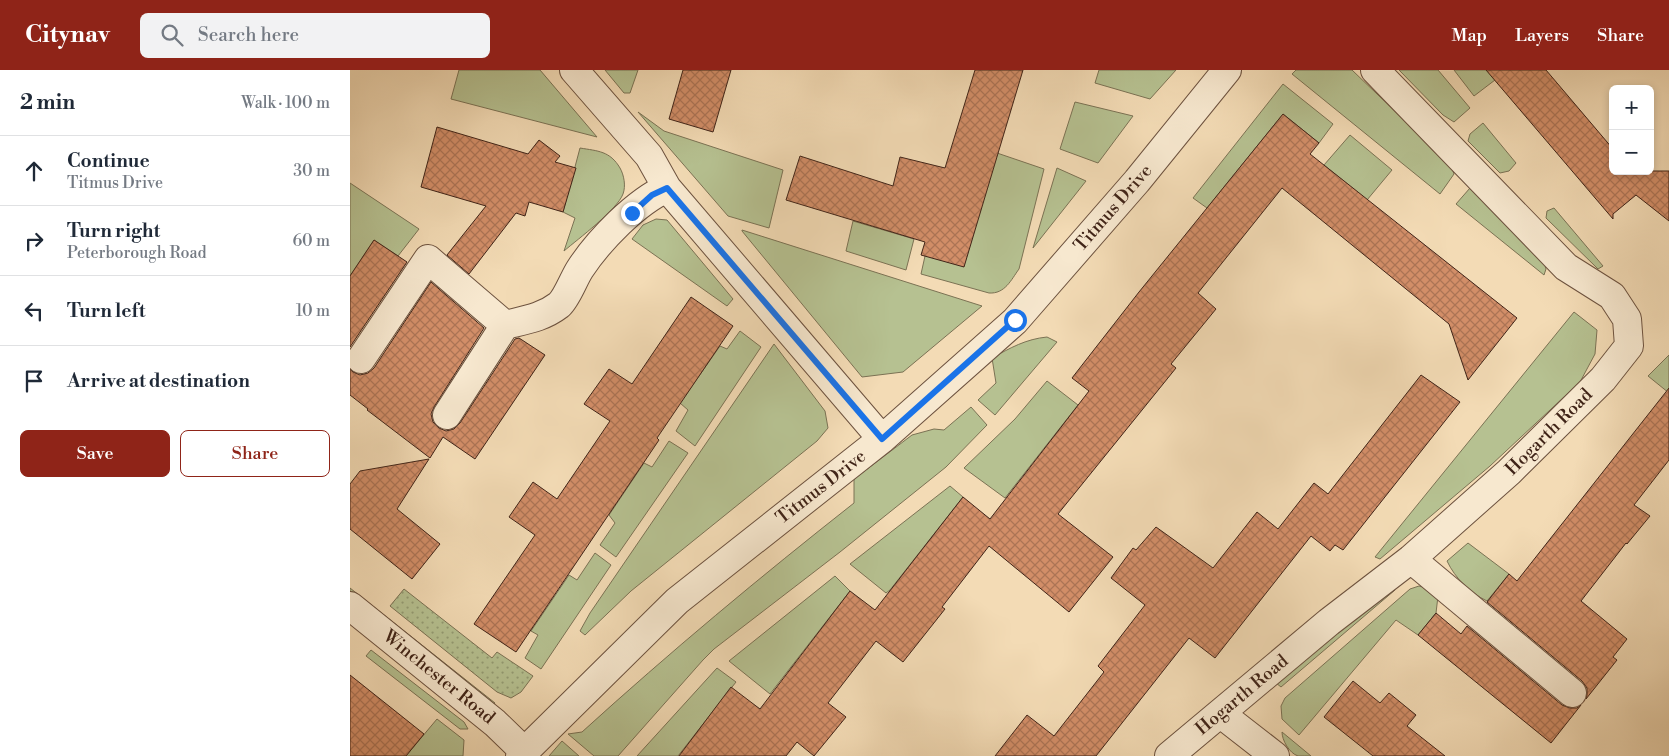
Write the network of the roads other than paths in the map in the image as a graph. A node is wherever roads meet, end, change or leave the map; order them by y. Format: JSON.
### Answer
{"nodes":[{"id":1,"x":574,"y":70,"type":"edge"},
{"id":2,"x":1227,"y":70,"type":"edge"},
{"id":3,"x":1375,"y":70,"type":"edge"},
{"id":4,"x":667,"y":188,"type":"junction"},
{"id":5,"x":505,"y":325,"type":"junction"},
{"id":6,"x":361,"y":358,"type":"dead end"},
{"id":7,"x":447,"y":414,"type":"dead end"},
{"id":8,"x":882,"y":439,"type":"junction"},
{"id":9,"x":1411,"y":559,"type":"junction"},
{"id":10,"x":350,"y":606,"type":"edge"},
{"id":11,"x":1572,"y":693,"type":"dead end"},
{"id":12,"x":1221,"y":714,"type":"junction"},
{"id":13,"x":523,"y":754,"type":"edge"},
{"id":14,"x":1169,"y":756,"type":"edge"},
{"id":15,"x":1275,"y":756,"type":"edge"}],
"edges":[{"from":1,"to":4,"type":"street"},
{"from":2,"to":8,"type":"street","name":"Titmus Drive"},
{"from":3,"to":9,"type":"street","name":"Hogarth Road"},
{"from":4,"to":5,"type":"street"},
{"from":4,"to":8,"type":"street"},
{"from":5,"to":6,"type":"street"},
{"from":5,"to":7,"type":"street"},
{"from":8,"to":13,"type":"street","name":"Titmus Drive"},
{"from":9,"to":11,"type":"street"},
{"from":9,"to":12,"type":"street","name":"Hogarth Road"},
{"from":10,"to":13,"type":"street","name":"Winchester Road"},
{"from":12,"to":14,"type":"street","name":"Hogarth Road"},
{"from":12,"to":15,"type":"street"}]}
